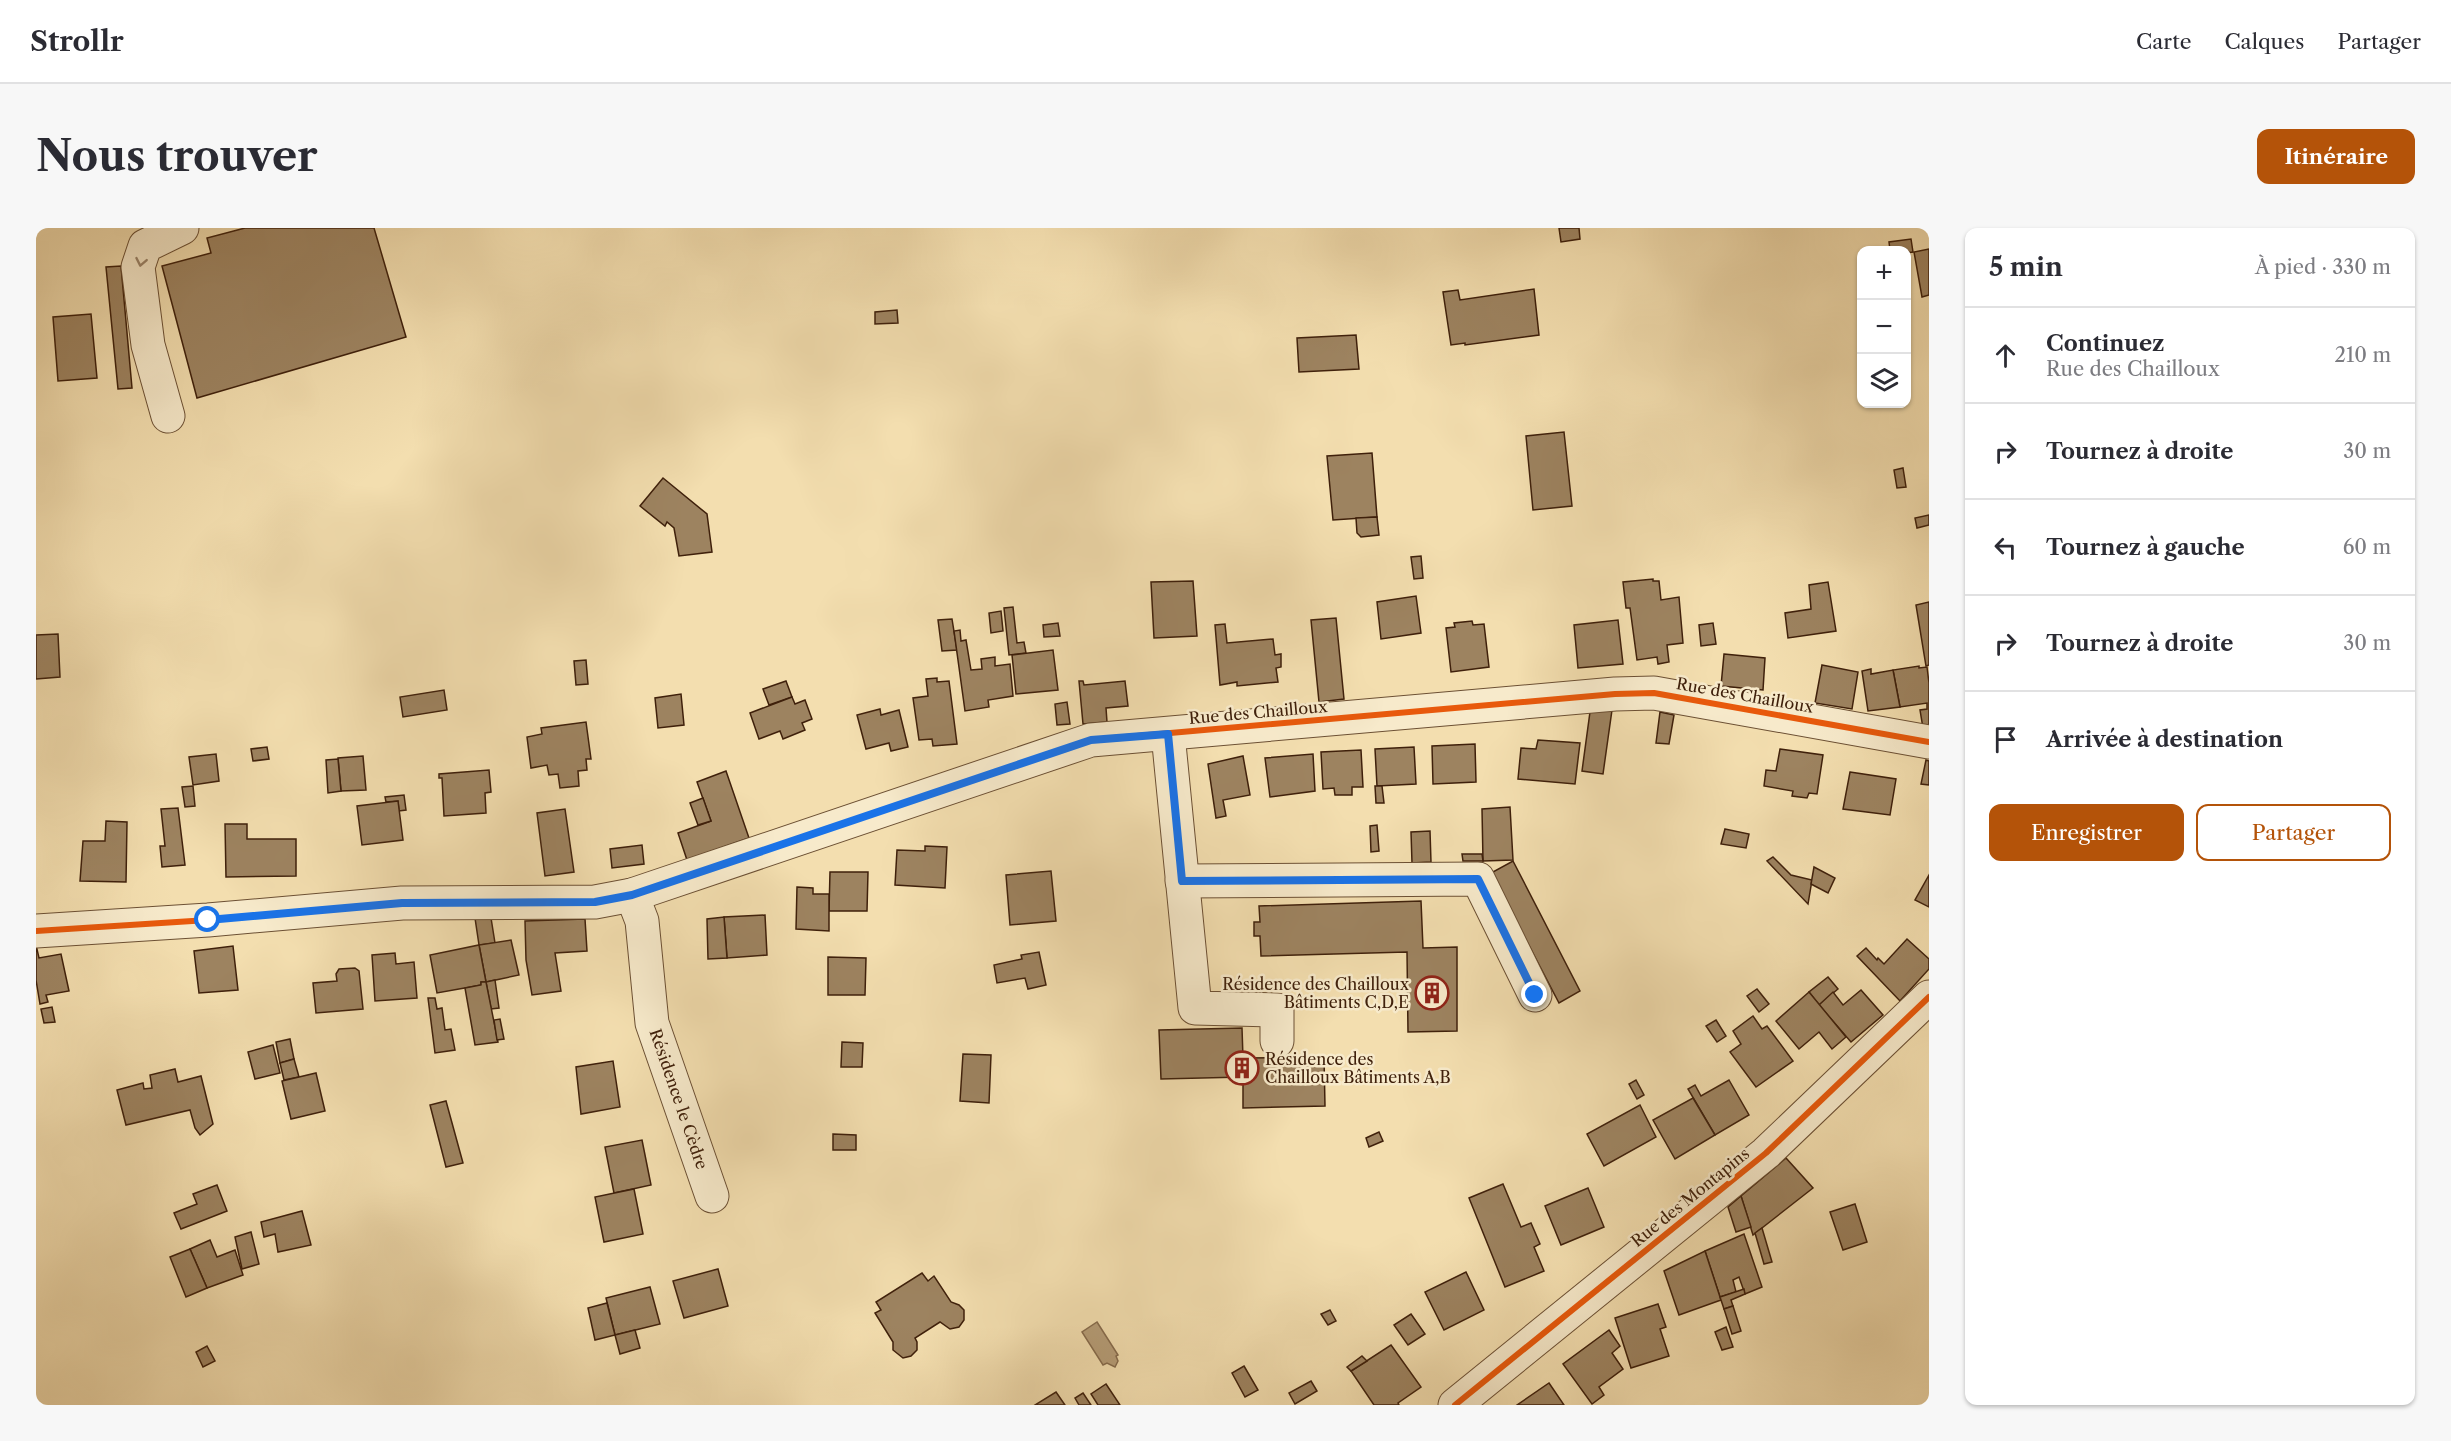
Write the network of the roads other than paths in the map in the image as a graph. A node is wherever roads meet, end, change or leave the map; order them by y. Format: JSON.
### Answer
{"nodes":[{"id":1,"x":182,"y":228,"type":"edge"},
{"id":2,"x":168,"y":416,"type":"dead end"},
{"id":3,"x":1168,"y":734,"type":"junction"},
{"id":4,"x":1929,"y":742,"type":"edge"},
{"id":5,"x":1182,"y":881,"type":"junction"},
{"id":6,"x":632,"y":895,"type":"junction"},
{"id":7,"x":36,"y":931,"type":"edge"},
{"id":8,"x":1535,"y":995,"type":"dead end"},
{"id":9,"x":1927,"y":1004,"type":"edge"},
{"id":10,"x":1277,"y":1041,"type":"dead end"},
{"id":11,"x":712,"y":1196,"type":"dead end"},
{"id":12,"x":1455,"y":1405,"type":"edge"}],
"edges":[{"from":1,"to":2,"type":"street","one_way":true},
{"from":3,"to":4,"type":"street","name":"Rue des Chailloux"},
{"from":3,"to":5,"type":"street"},
{"from":3,"to":6,"type":"street","name":"Rue des Chailloux"},
{"from":5,"to":8,"type":"street"},
{"from":5,"to":10,"type":"street"},
{"from":6,"to":7,"type":"street","name":"Rue des Chailloux"},
{"from":6,"to":11,"type":"street","name":"Résidence le Cèdre"},
{"from":9,"to":12,"type":"street","name":"Rue des Montapins"}]}
